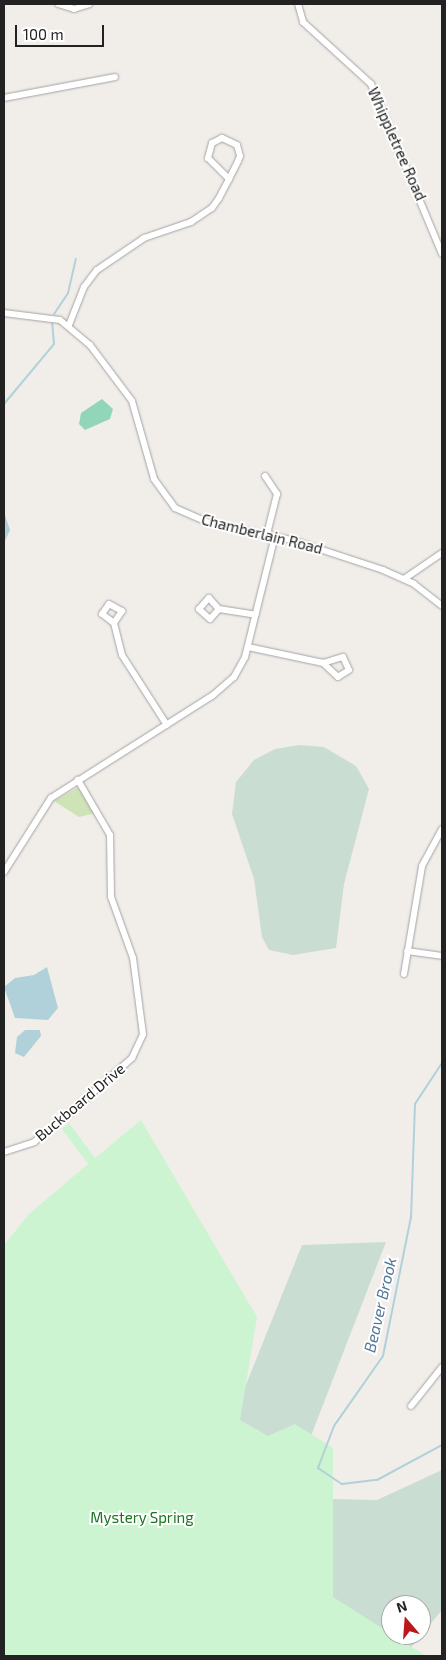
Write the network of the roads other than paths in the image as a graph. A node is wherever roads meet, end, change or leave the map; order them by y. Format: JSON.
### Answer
{"nodes":[{"id":1,"x":58,"y":4,"type":"edge"},
{"id":2,"x":89,"y":4,"type":"edge"},
{"id":3,"x":298,"y":4,"type":"edge"},
{"id":4,"x":115,"y":77,"type":"dead end"},
{"id":5,"x":4,"y":98,"type":"edge"},
{"id":6,"x":229,"y":179,"type":"junction"},
{"id":7,"x":442,"y":254,"type":"edge"},
{"id":8,"x":4,"y":314,"type":"edge"},
{"id":9,"x":69,"y":325,"type":"junction"},
{"id":10,"x":265,"y":476,"type":"dead end"},
{"id":11,"x":267,"y":534,"type":"junction"},
{"id":12,"x":275,"y":536,"type":"junction"},
{"id":13,"x":442,"y":554,"type":"edge"},
{"id":14,"x":404,"y":579,"type":"junction"},
{"id":15,"x":442,"y":606,"type":"edge"},
{"id":16,"x":219,"y":610,"type":"dead end"},
{"id":17,"x":256,"y":614,"type":"junction"},
{"id":18,"x":114,"y":623,"type":"dead end"},
{"id":19,"x":248,"y":647,"type":"junction"},
{"id":20,"x":323,"y":663,"type":"dead end"},
{"id":21,"x":167,"y":725,"type":"junction"},
{"id":22,"x":78,"y":780,"type":"junction"},
{"id":23,"x":442,"y":829,"type":"edge"},
{"id":24,"x":4,"y":872,"type":"edge"},
{"id":25,"x":407,"y":951,"type":"junction"},
{"id":26,"x":442,"y":956,"type":"edge"},
{"id":27,"x":404,"y":974,"type":"dead end"},
{"id":28,"x":4,"y":1152,"type":"edge"},
{"id":29,"x":442,"y":1367,"type":"edge"},
{"id":30,"x":411,"y":1406,"type":"dead end"}],
"edges":[{"from":1,"to":2,"type":"street"},
{"from":3,"to":7,"type":"street","name":"Whippletree Road"},
{"from":4,"to":5,"type":"street"},
{"from":6,"to":6,"type":"street"},
{"from":6,"to":9,"type":"street"},
{"from":8,"to":9,"type":"street"},
{"from":9,"to":11,"type":"street","name":"Chamberlain Road"},
{"from":10,"to":11,"type":"street"},
{"from":11,"to":12,"type":"street","name":"Chamberlain Road"},
{"from":12,"to":14,"type":"street","name":"Chamberlain Road"},
{"from":12,"to":17,"type":"street"},
{"from":13,"to":14,"type":"street"},
{"from":14,"to":15,"type":"street","name":"Chamberlain Road"},
{"from":16,"to":17,"type":"street"},
{"from":17,"to":19,"type":"street"},
{"from":18,"to":21,"type":"street"},
{"from":19,"to":20,"type":"street"},
{"from":19,"to":21,"type":"street"},
{"from":21,"to":22,"type":"street"},
{"from":22,"to":24,"type":"street"},
{"from":22,"to":28,"type":"street","name":"Buckboard Drive"},
{"from":23,"to":25,"type":"street"},
{"from":25,"to":26,"type":"street"},
{"from":25,"to":27,"type":"street"},
{"from":29,"to":30,"type":"street"}]}
